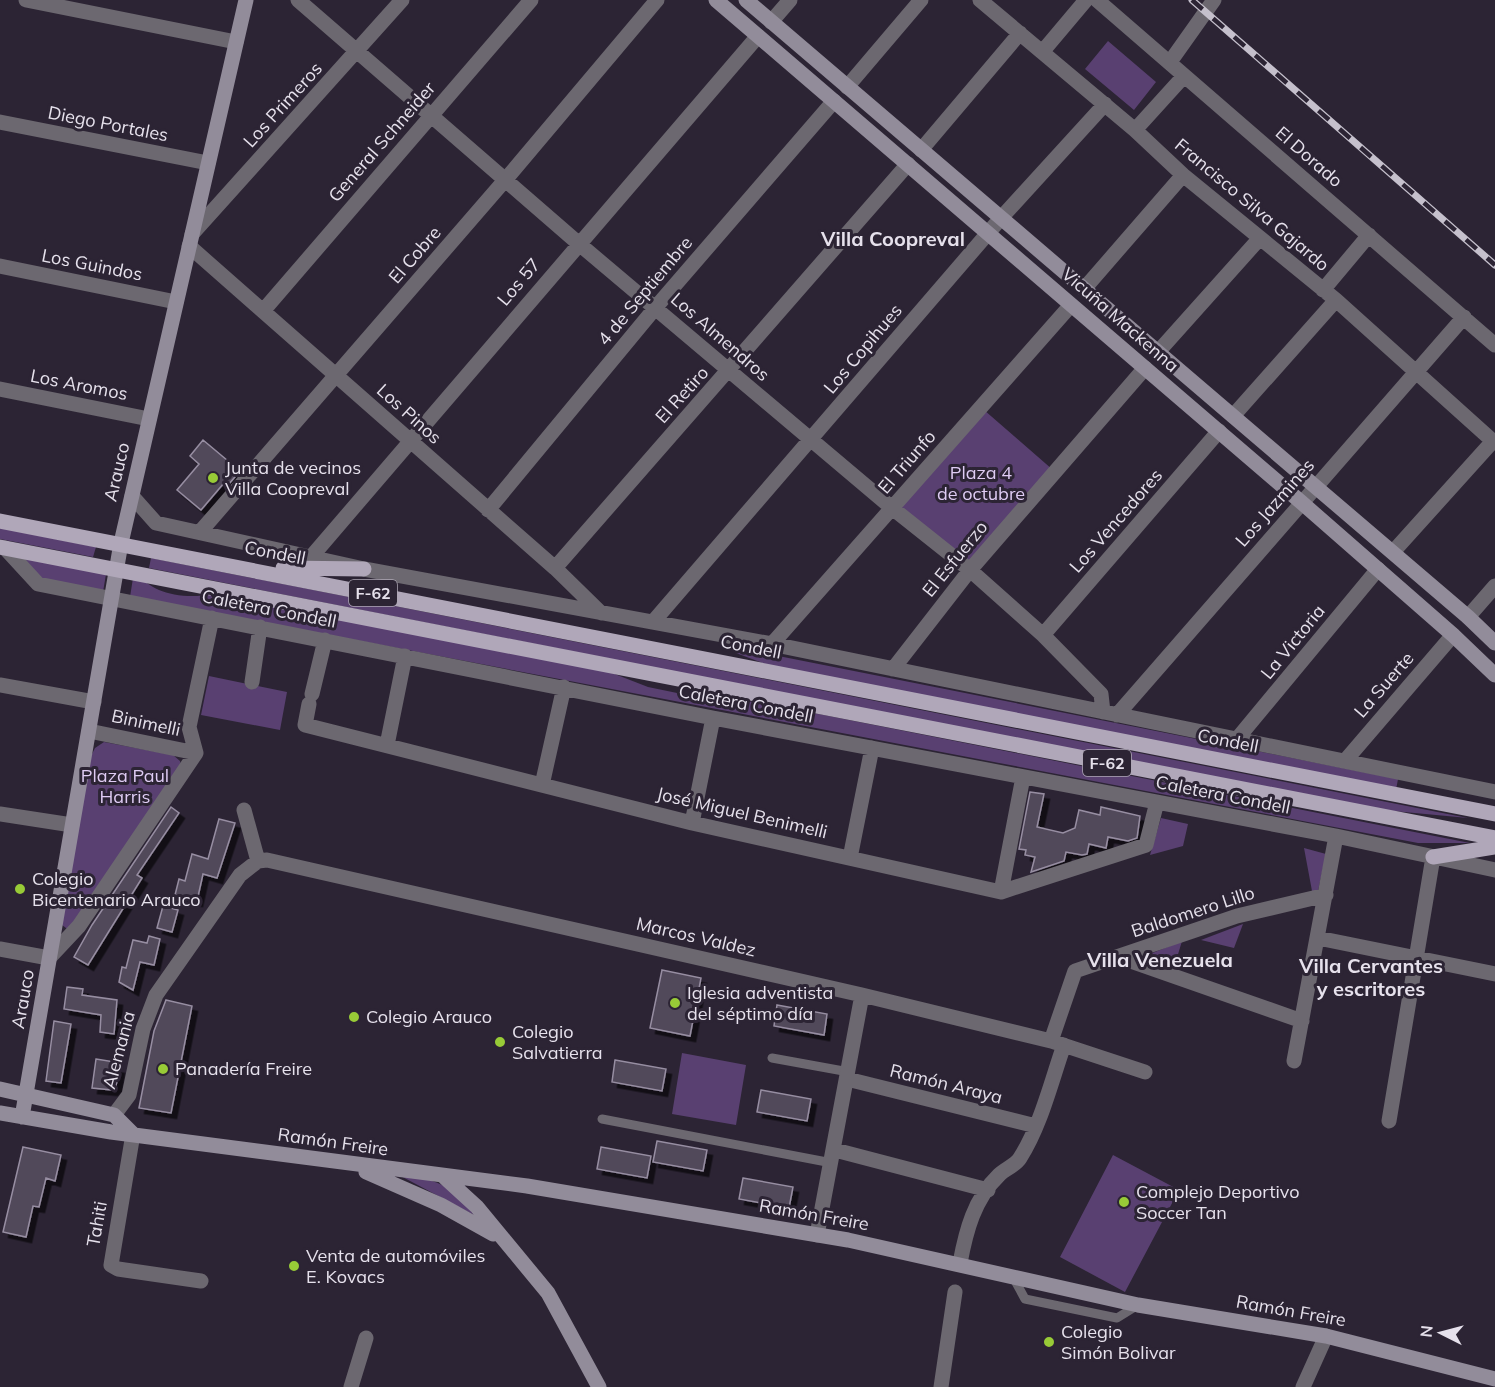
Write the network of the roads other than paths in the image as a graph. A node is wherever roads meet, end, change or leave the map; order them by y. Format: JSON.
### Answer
{"nodes":[{"id":1,"x":26,"y":0,"type":"edge"},
{"id":2,"x":246,"y":0,"type":"edge"},
{"id":3,"x":298,"y":0,"type":"edge"},
{"id":4,"x":402,"y":0,"type":"edge"},
{"id":5,"x":531,"y":0,"type":"edge"},
{"id":6,"x":657,"y":0,"type":"edge"},
{"id":7,"x":716,"y":0,"type":"edge"},
{"id":8,"x":746,"y":0,"type":"edge"},
{"id":9,"x":790,"y":0,"type":"edge"},
{"id":10,"x":921,"y":0,"type":"edge"},
{"id":11,"x":980,"y":0,"type":"edge"},
{"id":12,"x":1086,"y":0,"type":"edge"},
{"id":13,"x":1097,"y":0,"type":"edge"},
{"id":14,"x":1214,"y":0,"type":"edge"},
{"id":15,"x":771,"y":22,"type":"junction"},
{"id":16,"x":1020,"y":33,"type":"junction"},
{"id":17,"x":758,"y":36,"type":"junction"},
{"id":18,"x":236,"y":42,"type":"junction"},
{"id":19,"x":359,"y":51,"type":"junction"},
{"id":20,"x":1043,"y":51,"type":"junction"},
{"id":21,"x":1170,"y":62,"type":"junction"},
{"id":22,"x":1184,"y":75,"type":"junction"},
{"id":23,"x":847,"y":87,"type":"junction"},
{"id":24,"x":834,"y":101,"type":"junction"},
{"id":25,"x":1105,"y":104,"type":"junction"},
{"id":26,"x":430,"y":115,"type":"junction"},
{"id":27,"x":0,"y":122,"type":"edge"},
{"id":28,"x":1135,"y":130,"type":"junction"},
{"id":29,"x":921,"y":150,"type":"junction"},
{"id":30,"x":208,"y":164,"type":"junction"},
{"id":31,"x":908,"y":164,"type":"junction"},
{"id":32,"x":1183,"y":175,"type":"junction"},
{"id":33,"x":506,"y":179,"type":"junction"},
{"id":34,"x":1001,"y":218,"type":"junction"},
{"id":35,"x":988,"y":233,"type":"junction"},
{"id":36,"x":1369,"y":235,"type":"junction"},
{"id":37,"x":1260,"y":238,"type":"junction"},
{"id":38,"x":190,"y":240,"type":"junction"},
{"id":39,"x":578,"y":243,"type":"junction"},
{"id":40,"x":0,"y":266,"type":"edge"},
{"id":41,"x":1084,"y":289,"type":"junction"},
{"id":42,"x":1323,"y":290,"type":"junction"},
{"id":43,"x":1335,"y":300,"type":"junction"},
{"id":44,"x":176,"y":302,"type":"junction"},
{"id":45,"x":1071,"y":304,"type":"junction"},
{"id":46,"x":656,"y":307,"type":"junction"},
{"id":47,"x":263,"y":311,"type":"junction"},
{"id":48,"x":1464,"y":317,"type":"junction"},
{"id":49,"x":1495,"y":345,"type":"edge"},
{"id":50,"x":1158,"y":352,"type":"junction"},
{"id":51,"x":1145,"y":368,"type":"junction"},
{"id":52,"x":730,"y":371,"type":"junction"},
{"id":53,"x":1416,"y":373,"type":"junction"},
{"id":54,"x":337,"y":375,"type":"junction"},
{"id":55,"x":0,"y":389,"type":"edge"},
{"id":56,"x":1233,"y":416,"type":"junction"},
{"id":57,"x":149,"y":419,"type":"junction"},
{"id":58,"x":1219,"y":431,"type":"junction"},
{"id":59,"x":812,"y":440,"type":"junction"},
{"id":60,"x":411,"y":441,"type":"junction"},
{"id":61,"x":1494,"y":442,"type":"edge"},
{"id":62,"x":1315,"y":486,"type":"junction"},
{"id":63,"x":132,"y":496,"type":"junction"},
{"id":64,"x":1301,"y":502,"type":"junction"},
{"id":65,"x":892,"y":508,"type":"junction"},
{"id":66,"x":488,"y":510,"type":"junction"},
{"id":67,"x":0,"y":521,"type":"edge"},
{"id":68,"x":200,"y":532,"type":"junction"},
{"id":69,"x":121,"y":543,"type":"junction"},
{"id":70,"x":2,"y":547,"type":"edge"},
{"id":71,"x":1393,"y":552,"type":"junction"},
{"id":72,"x":312,"y":556,"type":"junction"},
{"id":73,"x":244,"y":567,"type":"junction"},
{"id":74,"x":117,"y":568,"type":"junction"},
{"id":75,"x":555,"y":568,"type":"junction"},
{"id":76,"x":364,"y":569,"type":"junction"},
{"id":77,"x":1378,"y":569,"type":"junction"},
{"id":78,"x":970,"y":570,"type":"junction"},
{"id":79,"x":1495,"y":586,"type":"edge"},
{"id":80,"x":112,"y":597,"type":"junction"},
{"id":81,"x":601,"y":613,"type":"junction"},
{"id":82,"x":1468,"y":617,"type":"junction"},
{"id":83,"x":212,"y":618,"type":"junction"},
{"id":84,"x":653,"y":622,"type":"junction"},
{"id":85,"x":260,"y":627,"type":"junction"},
{"id":86,"x":1042,"y":635,"type":"junction"},
{"id":87,"x":1453,"y":635,"type":"junction"},
{"id":88,"x":325,"y":640,"type":"junction"},
{"id":89,"x":1495,"y":643,"type":"edge"},
{"id":90,"x":772,"y":644,"type":"junction"},
{"id":91,"x":405,"y":656,"type":"junction"},
{"id":92,"x":893,"y":669,"type":"junction"},
{"id":93,"x":1495,"y":675,"type":"edge"},
{"id":94,"x":252,"y":682,"type":"dead end"},
{"id":95,"x":0,"y":685,"type":"edge"},
{"id":96,"x":564,"y":687,"type":"junction"},
{"id":97,"x":94,"y":702,"type":"junction"},
{"id":98,"x":1110,"y":713,"type":"junction"},
{"id":99,"x":713,"y":718,"type":"junction"},
{"id":100,"x":89,"y":731,"type":"junction"},
{"id":101,"x":1238,"y":740,"type":"junction"},
{"id":102,"x":387,"y":745,"type":"junction"},
{"id":103,"x":872,"y":748,"type":"junction"},
{"id":104,"x":195,"y":753,"type":"junction"},
{"id":105,"x":1345,"y":761,"type":"junction"},
{"id":106,"x":1023,"y":777,"type":"junction"},
{"id":107,"x":542,"y":785,"type":"junction"},
{"id":108,"x":1495,"y":792,"type":"edge"},
{"id":109,"x":1156,"y":802,"type":"junction"},
{"id":110,"x":244,"y":810,"type":"dead end"},
{"id":111,"x":0,"y":814,"type":"edge"},
{"id":112,"x":1495,"y":814,"type":"edge"},
{"id":113,"x":692,"y":823,"type":"junction"},
{"id":114,"x":72,"y":825,"type":"junction"},
{"id":115,"x":1336,"y":836,"type":"junction"},
{"id":116,"x":1495,"y":838,"type":"edge"},
{"id":117,"x":1495,"y":847,"type":"edge"},
{"id":118,"x":1433,"y":857,"type":"junction"},
{"id":119,"x":850,"y":858,"type":"junction"},
{"id":120,"x":258,"y":861,"type":"junction"},
{"id":121,"x":1495,"y":870,"type":"edge"},
{"id":122,"x":1001,"y":892,"type":"junction"},
{"id":123,"x":1326,"y":895,"type":"junction"},
{"id":124,"x":1318,"y":938,"type":"junction"},
{"id":125,"x":0,"y":950,"type":"edge"},
{"id":126,"x":1119,"y":957,"type":"junction"},
{"id":127,"x":49,"y":958,"type":"junction"},
{"id":128,"x":1415,"y":958,"type":"junction"},
{"id":129,"x":1495,"y":974,"type":"edge"},
{"id":130,"x":862,"y":995,"type":"junction"},
{"id":131,"x":1302,"y":1021,"type":"junction"},
{"id":132,"x":1058,"y":1043,"type":"junction"},
{"id":133,"x":772,"y":1058,"type":"dead end"},
{"id":134,"x":1294,"y":1061,"type":"dead end"},
{"id":135,"x":1145,"y":1072,"type":"dead end"},
{"id":136,"x":848,"y":1076,"type":"junction"},
{"id":137,"x":0,"y":1089,"type":"edge"},
{"id":138,"x":26,"y":1094,"type":"junction"},
{"id":139,"x":0,"y":1113,"type":"edge"},
{"id":140,"x":114,"y":1115,"type":"junction"},
{"id":141,"x":22,"y":1117,"type":"junction"},
{"id":142,"x":602,"y":1119,"type":"dead end"},
{"id":143,"x":1389,"y":1121,"type":"dead end"},
{"id":144,"x":1036,"y":1126,"type":"junction"},
{"id":145,"x":87,"y":1128,"type":"junction"},
{"id":146,"x":133,"y":1134,"type":"junction"},
{"id":147,"x":833,"y":1156,"type":"junction"},
{"id":148,"x":332,"y":1162,"type":"junction"},
{"id":149,"x":442,"y":1175,"type":"junction"},
{"id":150,"x":489,"y":1182,"type":"junction"},
{"id":151,"x":988,"y":1190,"type":"junction"},
{"id":152,"x":477,"y":1207,"type":"junction"},
{"id":153,"x":817,"y":1235,"type":"junction"},
{"id":154,"x":507,"y":1243,"type":"junction"},
{"id":155,"x":960,"y":1263,"type":"junction"},
{"id":156,"x":201,"y":1281,"type":"dead end"},
{"id":157,"x":955,"y":1292,"type":"dead end"},
{"id":158,"x":1326,"y":1336,"type":"junction"},
{"id":159,"x":366,"y":1338,"type":"dead end"},
{"id":160,"x":1491,"y":1376,"type":"edge"},
{"id":161,"x":351,"y":1387,"type":"edge"},
{"id":162,"x":599,"y":1387,"type":"edge"},
{"id":163,"x":941,"y":1387,"type":"edge"},
{"id":164,"x":1303,"y":1387,"type":"edge"}],
"edges":[{"from":1,"to":18,"type":"street"},
{"from":2,"to":18,"type":"main road","name":"Arauco"},
{"from":3,"to":19,"type":"street","name":"Los Almendros"},
{"from":4,"to":19,"type":"street","name":"Los Primeros"},
{"from":5,"to":26,"type":"street","name":"General Schneider"},
{"from":6,"to":33,"type":"street","name":"El Cobre"},
{"from":7,"to":17,"type":"main road","name":"Vicuña Mackenna"},
{"from":8,"to":15,"type":"main road","name":"Vicuña Mackenna"},
{"from":9,"to":15,"type":"street"},
{"from":10,"to":23,"type":"street"},
{"from":11,"to":16,"type":"street","name":"Francisco Silva Gajardo"},
{"from":12,"to":20,"type":"street"},
{"from":13,"to":21,"type":"street","name":"El Dorado"},
{"from":14,"to":21,"type":"street"},
{"from":15,"to":23,"type":"main road","name":"Vicuña Mackenna"},
{"from":16,"to":20,"type":"street","name":"Francisco Silva Gajardo"},
{"from":16,"to":29,"type":"street"},
{"from":17,"to":24,"type":"main road","name":"Vicuña Mackenna"},
{"from":17,"to":39,"type":"street","name":"Los 57"},
{"from":18,"to":30,"type":"main road","name":"Arauco"},
{"from":19,"to":26,"type":"street","name":"Los Almendros"},
{"from":19,"to":38,"type":"street","name":"Los Primeros"},
{"from":20,"to":25,"type":"street","name":"Francisco Silva Gajardo"},
{"from":21,"to":22,"type":"street","name":"El Dorado"},
{"from":22,"to":28,"type":"street"},
{"from":22,"to":36,"type":"street","name":"El Dorado"},
{"from":23,"to":29,"type":"main road","name":"Vicuña Mackenna"},
{"from":24,"to":31,"type":"main road","name":"Vicuña Mackenna"},
{"from":24,"to":46,"type":"street","name":"4 de Septiembre"},
{"from":25,"to":28,"type":"street","name":"Francisco Silva Gajardo"},
{"from":25,"to":34,"type":"street","name":"Los Copihues"},
{"from":26,"to":33,"type":"street","name":"Los Almendros"},
{"from":26,"to":47,"type":"street","name":"General Schneider"},
{"from":27,"to":30,"type":"street","name":"Diego Portales"},
{"from":28,"to":32,"type":"street","name":"Francisco Silva Gajardo"},
{"from":29,"to":34,"type":"main road","name":"Vicuña Mackenna"},
{"from":30,"to":38,"type":"main road","name":"Arauco"},
{"from":31,"to":35,"type":"main road","name":"Vicuña Mackenna"},
{"from":31,"to":52,"type":"street","name":"El Retiro"},
{"from":32,"to":37,"type":"street","name":"Francisco Silva Gajardo"},
{"from":32,"to":41,"type":"street"},
{"from":33,"to":39,"type":"street","name":"Los Almendros"},
{"from":33,"to":54,"type":"street","name":"El Cobre"},
{"from":34,"to":35,"type":"street","name":"Los Copihues"},
{"from":34,"to":41,"type":"main road","name":"Vicuña Mackenna"},
{"from":35,"to":45,"type":"main road","name":"Vicuña Mackenna"},
{"from":35,"to":59,"type":"street","name":"Los Copihues"},
{"from":36,"to":42,"type":"street"},
{"from":36,"to":48,"type":"street","name":"El Dorado"},
{"from":37,"to":42,"type":"street","name":"Francisco Silva Gajardo"},
{"from":37,"to":50,"type":"street"},
{"from":38,"to":44,"type":"main road","name":"Arauco"},
{"from":38,"to":47,"type":"street","name":"Los Pinos"},
{"from":39,"to":46,"type":"street","name":"Los Almendros"},
{"from":39,"to":60,"type":"street","name":"Los 57"},
{"from":40,"to":44,"type":"street","name":"Los Guindos"},
{"from":41,"to":50,"type":"main road","name":"Vicuña Mackenna"},
{"from":42,"to":43,"type":"street","name":"Francisco Silva Gajardo"},
{"from":43,"to":53,"type":"street","name":"Francisco Silva Gajardo"},
{"from":43,"to":56,"type":"street"},
{"from":44,"to":57,"type":"main road","name":"Arauco"},
{"from":45,"to":51,"type":"main road","name":"Vicuña Mackenna"},
{"from":45,"to":65,"type":"street","name":"El Triunfo"},
{"from":46,"to":52,"type":"street","name":"Los Almendros"},
{"from":46,"to":66,"type":"street","name":"4 de Septiembre"},
{"from":47,"to":54,"type":"street","name":"Los Pinos"},
{"from":48,"to":49,"type":"street","name":"El Dorado"},
{"from":48,"to":53,"type":"street","name":"Los Jazmines"},
{"from":50,"to":56,"type":"main road","name":"Vicuña Mackenna"},
{"from":51,"to":58,"type":"main road","name":"Vicuña Mackenna"},
{"from":51,"to":78,"type":"street","name":"El Esfuerzo"},
{"from":52,"to":59,"type":"street","name":"Los Almendros"},
{"from":52,"to":75,"type":"street","name":"El Retiro"},
{"from":53,"to":61,"type":"street","name":"Francisco Silva Gajardo"},
{"from":53,"to":62,"type":"street","name":"Los Jazmines"},
{"from":54,"to":60,"type":"street","name":"Los Pinos"},
{"from":54,"to":68,"type":"street","name":"El Cobre"},
{"from":55,"to":57,"type":"street","name":"Los Aromos"},
{"from":56,"to":62,"type":"main road","name":"Vicuña Mackenna"},
{"from":57,"to":63,"type":"main road","name":"Arauco"},
{"from":58,"to":64,"type":"main road","name":"Vicuña Mackenna"},
{"from":58,"to":86,"type":"street","name":"Los Vencedores"},
{"from":59,"to":65,"type":"street","name":"Los Almendros"},
{"from":59,"to":84,"type":"street","name":"Los Copihues"},
{"from":60,"to":66,"type":"street","name":"Los Pinos"},
{"from":60,"to":72,"type":"street","name":"Los 57"},
{"from":61,"to":71,"type":"street"},
{"from":62,"to":64,"type":"street","name":"Los Jazmines"},
{"from":62,"to":71,"type":"main road","name":"Vicuña Mackenna"},
{"from":63,"to":68,"type":"street"},
{"from":63,"to":69,"type":"main road","name":"Arauco"},
{"from":64,"to":77,"type":"main road","name":"Vicuña Mackenna"},
{"from":64,"to":98,"type":"street","name":"Los Jazmines"},
{"from":65,"to":78,"type":"street","name":"Los Almendros"},
{"from":65,"to":90,"type":"street","name":"El Triunfo"},
{"from":66,"to":75,"type":"street","name":"Los Pinos"},
{"from":67,"to":69,"type":"main road","name":"Condell","number":"F-62"},
{"from":68,"to":72,"type":"street"},
{"from":69,"to":73,"type":"main road","name":"Condell","number":"F-62"},
{"from":69,"to":74,"type":"main road","name":"Arauco"},
{"from":70,"to":74,"type":"main road","number":"F-62"},
{"from":70,"to":80,"type":"street","name":"Caletera Condell"},
{"from":71,"to":82,"type":"main road","name":"Vicuña Mackenna"},
{"from":72,"to":76,"type":"street"},
{"from":73,"to":76,"type":"main road"},
{"from":73,"to":112,"type":"main road","name":"Condell","number":"F-62"},
{"from":74,"to":80,"type":"main road","name":"Arauco"},
{"from":74,"to":116,"type":"main road","number":"F-62"},
{"from":75,"to":81,"type":"street","name":"Los Pinos"},
{"from":76,"to":81,"type":"street"},
{"from":77,"to":87,"type":"main road","name":"Vicuña Mackenna"},
{"from":77,"to":101,"type":"street","name":"La Victoria"},
{"from":78,"to":86,"type":"street","name":"Los Almendros"},
{"from":78,"to":92,"type":"street","name":"El Esfuerzo"},
{"from":79,"to":82,"type":"street"},
{"from":80,"to":83,"type":"street","name":"Caletera Condell"},
{"from":80,"to":97,"type":"main road","name":"Arauco"},
{"from":81,"to":84,"type":"street"},
{"from":82,"to":89,"type":"main road","name":"Vicuña Mackenna"},
{"from":83,"to":85,"type":"street","name":"Caletera Condell"},
{"from":83,"to":104,"type":"street"},
{"from":84,"to":90,"type":"street"},
{"from":85,"to":88,"type":"street","name":"Caletera Condell"},
{"from":85,"to":94,"type":"street"},
{"from":86,"to":98,"type":"street","name":"Los Almendros"},
{"from":87,"to":93,"type":"main road","name":"Vicuña Mackenna"},
{"from":87,"to":105,"type":"street","name":"La Suerte"},
{"from":88,"to":91,"type":"street","name":"Caletera Condell"},
{"from":88,"to":102,"type":"street","name":"José Miguel Benimelli"},
{"from":90,"to":92,"type":"street"},
{"from":91,"to":96,"type":"street","name":"Caletera Condell"},
{"from":91,"to":102,"type":"street"},
{"from":92,"to":98,"type":"street"},
{"from":95,"to":97,"type":"street"},
{"from":96,"to":99,"type":"street","name":"Caletera Condell"},
{"from":96,"to":107,"type":"street"},
{"from":97,"to":100,"type":"main road","name":"Arauco"},
{"from":98,"to":101,"type":"street"},
{"from":99,"to":103,"type":"street","name":"Caletera Condell"},
{"from":99,"to":113,"type":"street"},
{"from":100,"to":104,"type":"street","name":"Binimelli"},
{"from":100,"to":114,"type":"main road","name":"Arauco"},
{"from":101,"to":105,"type":"street"},
{"from":102,"to":107,"type":"street","name":"José Miguel Benimelli"},
{"from":103,"to":106,"type":"street","name":"Caletera Condell"},
{"from":103,"to":119,"type":"street"},
{"from":104,"to":127,"type":"street","name":"Arauco"},
{"from":105,"to":108,"type":"street"},
{"from":106,"to":109,"type":"street","name":"Caletera Condell"},
{"from":106,"to":122,"type":"street"},
{"from":107,"to":113,"type":"street","name":"José Miguel Benimelli"},
{"from":109,"to":115,"type":"street","name":"Caletera Condell"},
{"from":109,"to":122,"type":"street"},
{"from":110,"to":120,"type":"street"},
{"from":111,"to":114,"type":"street"},
{"from":113,"to":119,"type":"street","name":"José Miguel Benimelli"},
{"from":114,"to":127,"type":"main road","name":"Arauco"},
{"from":115,"to":118,"type":"street","name":"Caletera Condell"},
{"from":115,"to":123,"type":"street"},
{"from":117,"to":118,"type":"main road"},
{"from":118,"to":121,"type":"street","name":"Caletera Condell"},
{"from":118,"to":128,"type":"street"},
{"from":119,"to":122,"type":"street","name":"José Miguel Benimelli"},
{"from":120,"to":130,"type":"street","name":"Marcos Valdez"},
{"from":120,"to":140,"type":"street","name":"Alemania"},
{"from":123,"to":124,"type":"street"},
{"from":123,"to":126,"type":"street","name":"Baldomero Lillo"},
{"from":124,"to":128,"type":"street"},
{"from":124,"to":131,"type":"street"},
{"from":125,"to":127,"type":"street"},
{"from":126,"to":131,"type":"street"},
{"from":126,"to":132,"type":"street","name":"Baldomero Lillo"},
{"from":127,"to":138,"type":"main road","name":"Arauco"},
{"from":128,"to":129,"type":"street"},
{"from":128,"to":143,"type":"street"},
{"from":130,"to":132,"type":"street","name":"Marcos Valdez"},
{"from":130,"to":136,"type":"street"},
{"from":131,"to":134,"type":"street"},
{"from":132,"to":135,"type":"street","name":"Marcos Valdez"},
{"from":132,"to":144,"type":"street"},
{"from":133,"to":136,"type":"lane"},
{"from":136,"to":144,"type":"street","name":"Ramón Araya"},
{"from":136,"to":147,"type":"street"},
{"from":137,"to":138,"type":"main road"},
{"from":138,"to":140,"type":"main road"},
{"from":138,"to":141,"type":"main road","name":"Arauco"},
{"from":139,"to":141,"type":"main road","name":"Ramón Freire"},
{"from":140,"to":145,"type":"main road"},
{"from":140,"to":146,"type":"main road"},
{"from":141,"to":145,"type":"main road","name":"Ramón Freire"},
{"from":142,"to":147,"type":"lane"},
{"from":144,"to":151,"type":"street"},
{"from":145,"to":146,"type":"main road","name":"Ramón Freire"},
{"from":146,"to":148,"type":"main road","name":"Ramón Freire"},
{"from":146,"to":156,"type":"street","name":"Tahiti"},
{"from":147,"to":151,"type":"street"},
{"from":147,"to":153,"type":"street"},
{"from":148,"to":149,"type":"main road","name":"Ramón Freire"},
{"from":148,"to":154,"type":"main road"},
{"from":149,"to":150,"type":"main road","name":"Ramón Freire"},
{"from":149,"to":152,"type":"main road"},
{"from":150,"to":152,"type":"main road"},
{"from":150,"to":153,"type":"main road","name":"Ramón Freire"},
{"from":151,"to":155,"type":"street"},
{"from":152,"to":154,"type":"main road"},
{"from":153,"to":155,"type":"main road","name":"Ramón Freire"},
{"from":154,"to":162,"type":"main road"},
{"from":155,"to":158,"type":"main road","name":"Ramón Freire"},
{"from":157,"to":163,"type":"street"},
{"from":158,"to":160,"type":"main road","name":"Ramón Freire"},
{"from":158,"to":164,"type":"street"},
{"from":159,"to":161,"type":"street"}]}
